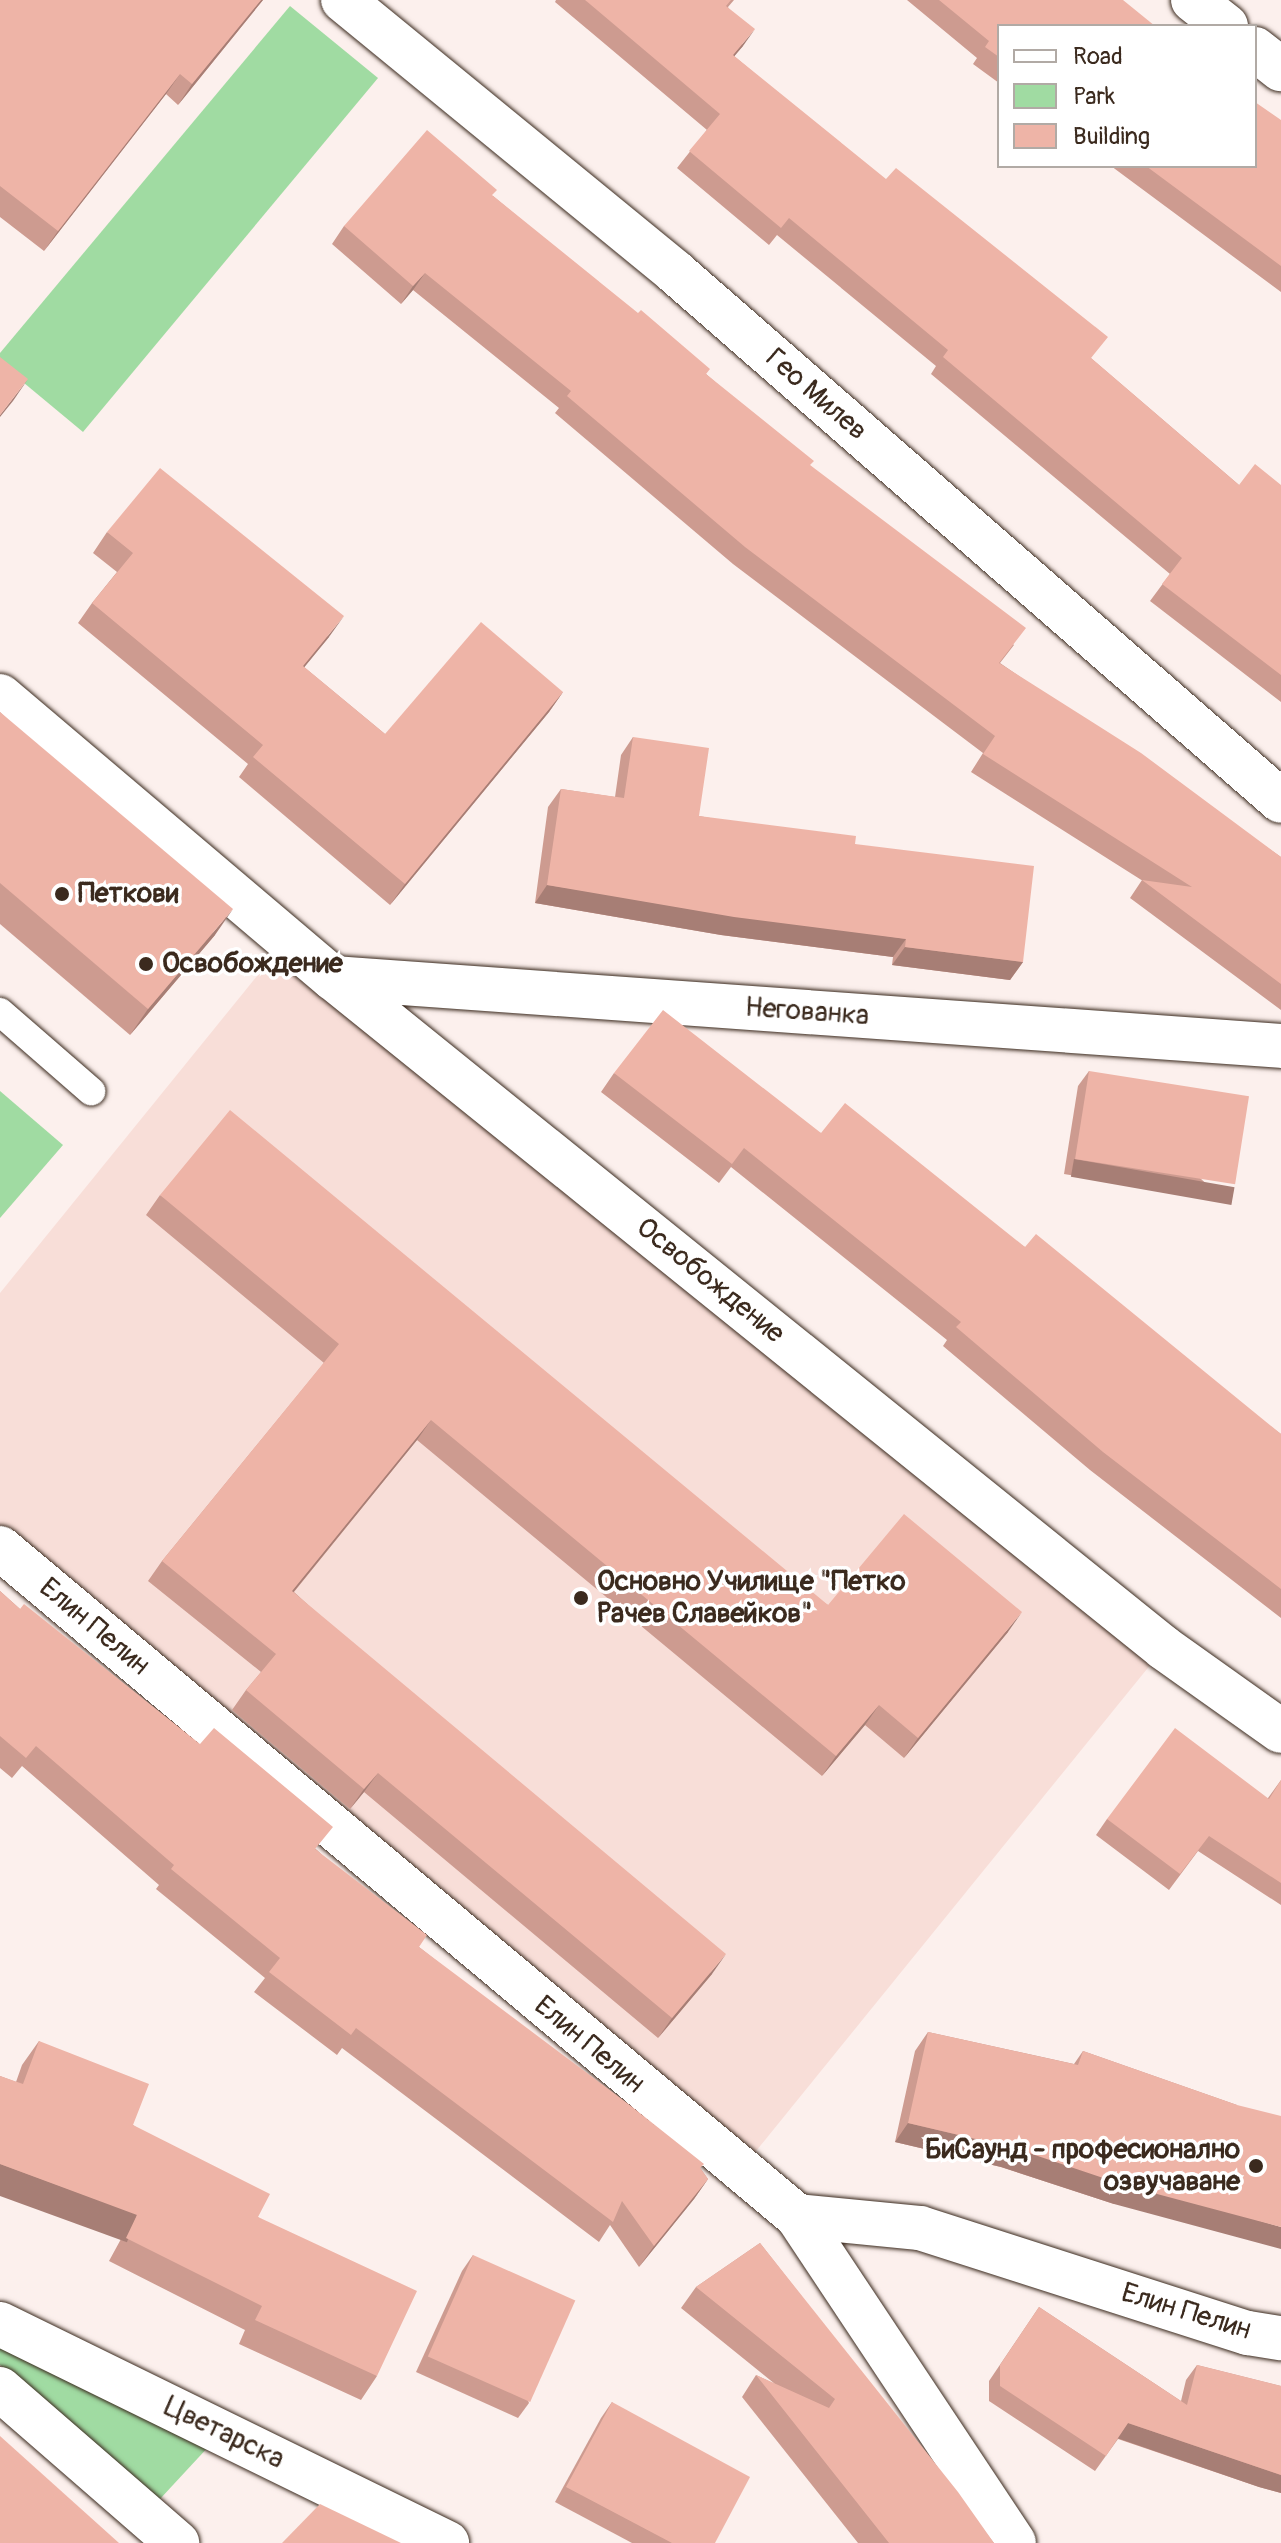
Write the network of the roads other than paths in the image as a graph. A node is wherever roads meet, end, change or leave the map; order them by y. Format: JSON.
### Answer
{"nodes":[{"id":1,"x":343,"y":0,"type":"edge"},
{"id":2,"x":1193,"y":0,"type":"edge"},
{"id":3,"x":1223,"y":24,"type":"edge"},
{"id":4,"x":1257,"y":51,"type":"edge"},
{"id":5,"x":1281,"y":69,"type":"edge"},
{"id":6,"x":0,"y":696,"type":"edge"},
{"id":7,"x":1281,"y":801,"type":"edge"},
{"id":8,"x":333,"y":978,"type":"junction"},
{"id":9,"x":0,"y":1012,"type":"edge"},
{"id":10,"x":1281,"y":1046,"type":"edge"},
{"id":11,"x":91,"y":1091,"type":"dead end"},
{"id":12,"x":0,"y":1548,"type":"edge"},
{"id":13,"x":1281,"y":1731,"type":"edge"},
{"id":14,"x":797,"y":2216,"type":"junction"},
{"id":15,"x":0,"y":2324,"type":"edge"},
{"id":16,"x":1281,"y":2338,"type":"edge"},
{"id":17,"x":0,"y":2389,"type":"edge"},
{"id":18,"x":177,"y":2543,"type":"edge"},
{"id":19,"x":447,"y":2543,"type":"edge"},
{"id":20,"x":1014,"y":2543,"type":"edge"}],
"edges":[{"from":1,"to":7,"type":"street","name":"Гео Милев"},
{"from":2,"to":3,"type":"street"},
{"from":4,"to":5,"type":"street"},
{"from":6,"to":8,"type":"street","name":"Освобождение"},
{"from":8,"to":10,"type":"street","name":"Негованка"},
{"from":8,"to":13,"type":"street","name":"Освобождение"},
{"from":9,"to":11,"type":"lane"},
{"from":12,"to":14,"type":"street","name":"Елин Пелин"},
{"from":14,"to":16,"type":"street","name":"Елин Пелин"},
{"from":14,"to":20,"type":"street"},
{"from":15,"to":19,"type":"street","name":"Цветарска"},
{"from":17,"to":18,"type":"street"}]}
